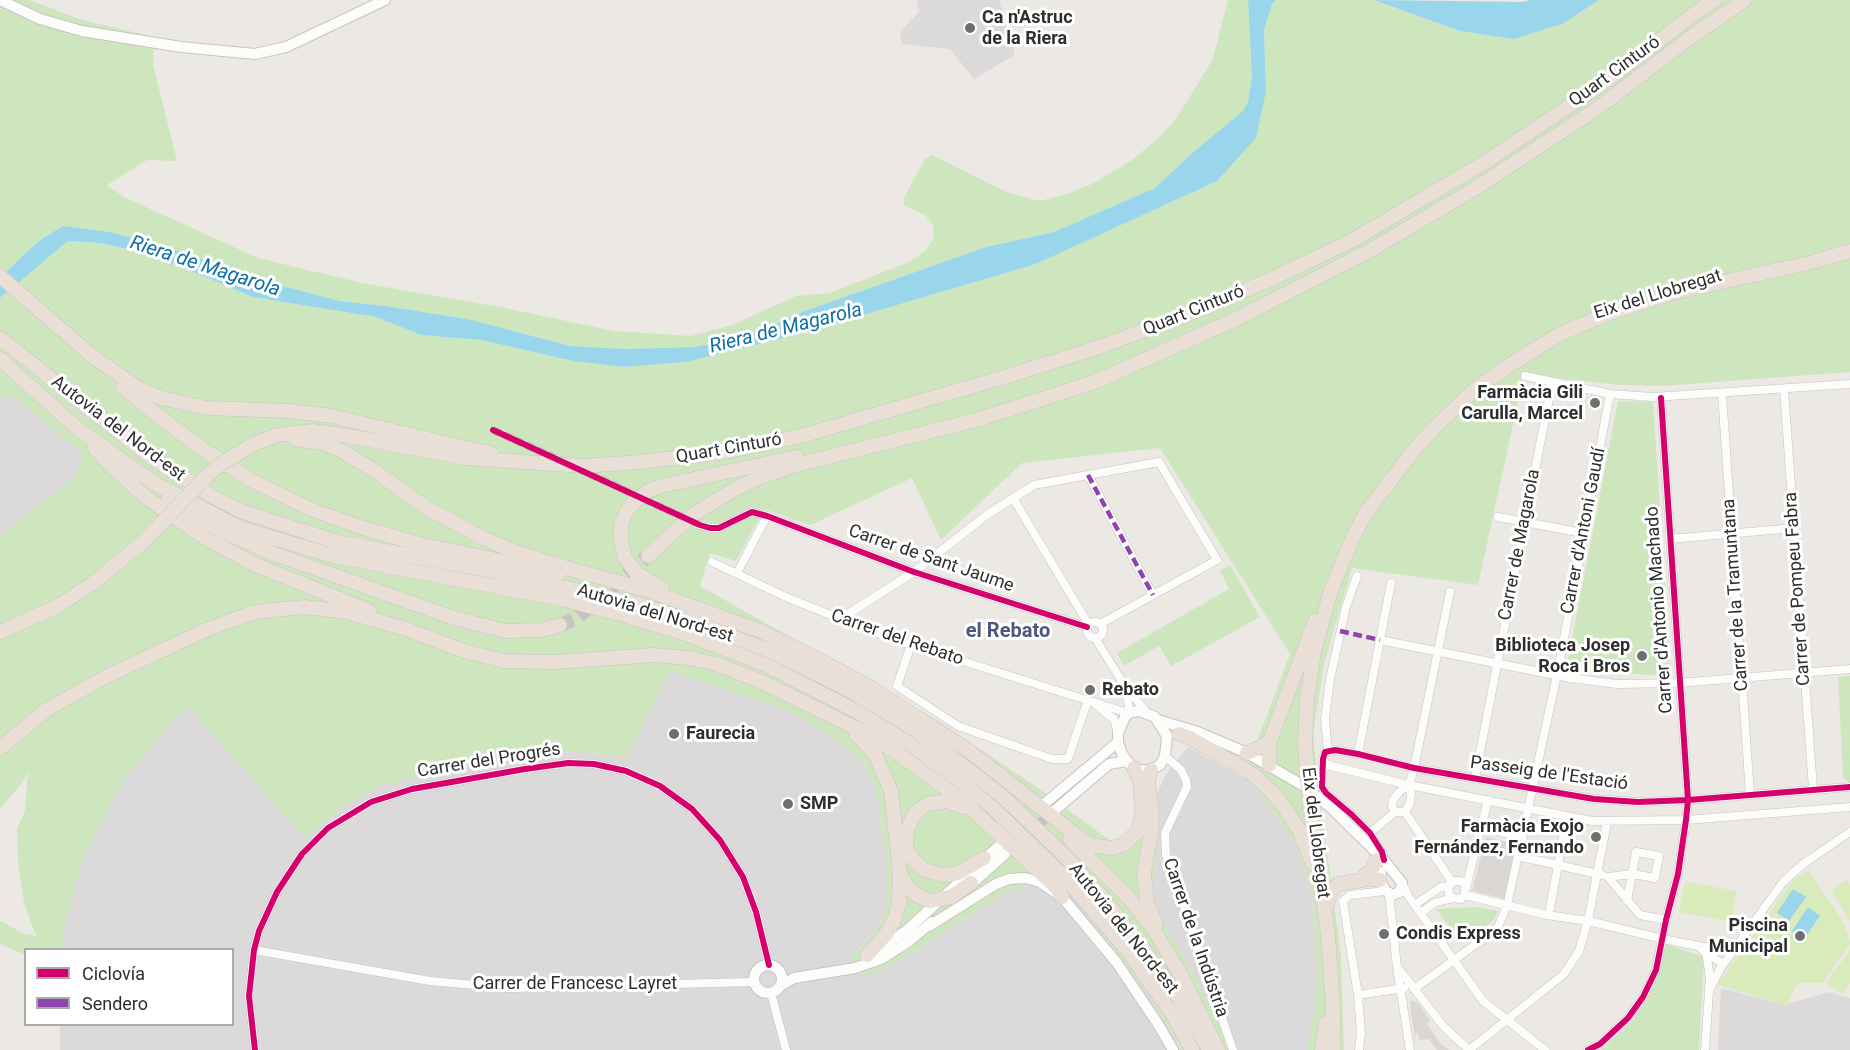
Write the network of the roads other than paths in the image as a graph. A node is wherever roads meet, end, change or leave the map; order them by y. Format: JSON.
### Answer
{"nodes":[{"id":1,"x":0,"y":0,"type":"edge"},
{"id":2,"x":385,"y":0,"type":"edge"},
{"id":3,"x":1715,"y":0,"type":"edge"},
{"id":4,"x":1745,"y":0,"type":"edge"},
{"id":5,"x":1850,"y":244,"type":"edge"},
{"id":6,"x":1850,"y":251,"type":"edge"},
{"id":7,"x":0,"y":276,"type":"edge"},
{"id":8,"x":0,"y":338,"type":"edge"},
{"id":9,"x":92,"y":356,"type":"junction"},
{"id":10,"x":0,"y":359,"type":"edge"},
{"id":11,"x":1525,"y":376,"type":"dead end"},
{"id":12,"x":1552,"y":383,"type":"junction"},
{"id":13,"x":1850,"y":384,"type":"edge"},
{"id":14,"x":1784,"y":390,"type":"junction"},
{"id":15,"x":1610,"y":394,"type":"junction"},
{"id":16,"x":1722,"y":394,"type":"junction"},
{"id":17,"x":1661,"y":398,"type":"junction"},
{"id":18,"x":980,"y":418,"type":"junction"},
{"id":19,"x":77,"y":428,"type":"junction"},
{"id":20,"x":252,"y":446,"type":"junction"},
{"id":21,"x":114,"y":455,"type":"junction"},
{"id":22,"x":607,"y":464,"type":"junction"},
{"id":23,"x":1088,"y":475,"type":"junction"},
{"id":24,"x":1013,"y":498,"type":"junction"},
{"id":25,"x":1365,"y":514,"type":"junction"},
{"id":26,"x":767,"y":516,"type":"junction"},
{"id":27,"x":1498,"y":517,"type":"dead end"},
{"id":28,"x":1524,"y":522,"type":"junction"},
{"id":29,"x":700,"y":525,"type":"tunnel mouth"},
{"id":30,"x":1794,"y":528,"type":"junction"},
{"id":31,"x":1583,"y":533,"type":"junction"},
{"id":32,"x":1731,"y":534,"type":"junction"},
{"id":33,"x":1670,"y":539,"type":"junction"},
{"id":34,"x":648,"y":556,"type":"tunnel mouth"},
{"id":35,"x":712,"y":562,"type":"dead end"},
{"id":36,"x":914,"y":572,"type":"junction"},
{"id":37,"x":737,"y":573,"type":"junction"},
{"id":38,"x":1358,"y":576,"type":"dead end"},
{"id":39,"x":1391,"y":583,"type":"dead end"},
{"id":40,"x":1331,"y":590,"type":"junction"},
{"id":41,"x":1449,"y":592,"type":"dead end"},
{"id":42,"x":1154,"y":595,"type":"junction"},
{"id":43,"x":668,"y":599,"type":"junction"},
{"id":44,"x":840,"y":619,"type":"junction"},
{"id":45,"x":735,"y":622,"type":"junction"},
{"id":46,"x":1100,"y":624,"type":"junction"},
{"id":47,"x":560,"y":626,"type":"tunnel mouth"},
{"id":48,"x":1088,"y":626,"type":"junction"},
{"id":49,"x":406,"y":629,"type":"junction"},
{"id":50,"x":0,"y":632,"type":"edge"},
{"id":51,"x":1095,"y":638,"type":"junction"},
{"id":52,"x":1380,"y":640,"type":"junction"},
{"id":53,"x":911,"y":645,"type":"junction"},
{"id":54,"x":1438,"y":652,"type":"junction"},
{"id":55,"x":1497,"y":663,"type":"junction"},
{"id":56,"x":1850,"y":669,"type":"edge"},
{"id":57,"x":1804,"y":673,"type":"junction"},
{"id":58,"x":1557,"y":675,"type":"junction"},
{"id":59,"x":1742,"y":678,"type":"junction"},
{"id":60,"x":1124,"y":684,"type":"junction"},
{"id":61,"x":1679,"y":684,"type":"junction"},
{"id":62,"x":1088,"y":700,"type":"junction"},
{"id":63,"x":1146,"y":712,"type":"junction"},
{"id":64,"x":1129,"y":713,"type":"junction"},
{"id":65,"x":1158,"y":720,"type":"junction"},
{"id":66,"x":841,"y":721,"type":"junction"},
{"id":67,"x":1198,"y":732,"type":"junction"},
{"id":68,"x":1118,"y":738,"type":"junction"},
{"id":69,"x":1173,"y":738,"type":"junction"},
{"id":70,"x":1269,"y":743,"type":"junction"},
{"id":71,"x":958,"y":746,"type":"junction"},
{"id":72,"x":0,"y":748,"type":"edge"},
{"id":73,"x":1328,"y":751,"type":"junction"},
{"id":74,"x":1247,"y":753,"type":"junction"},
{"id":75,"x":1358,"y":754,"type":"junction"},
{"id":76,"x":1323,"y":759,"type":"junction"},
{"id":77,"x":1162,"y":763,"type":"junction"},
{"id":78,"x":1130,"y":764,"type":"junction"},
{"id":79,"x":1269,"y":765,"type":"junction"},
{"id":80,"x":1414,"y":768,"type":"junction"},
{"id":81,"x":1475,"y":778,"type":"junction"},
{"id":82,"x":1409,"y":785,"type":"junction"},
{"id":83,"x":1533,"y":788,"type":"junction"},
{"id":84,"x":1850,"y":788,"type":"edge"},
{"id":85,"x":1813,"y":789,"type":"junction"},
{"id":86,"x":1750,"y":795,"type":"junction"},
{"id":87,"x":1488,"y":800,"type":"junction"},
{"id":88,"x":1688,"y":800,"type":"junction"},
{"id":89,"x":1044,"y":804,"type":"tunnel mouth"},
{"id":90,"x":1850,"y":807,"type":"edge"},
{"id":91,"x":1529,"y":808,"type":"junction"},
{"id":92,"x":1054,"y":811,"type":"tunnel mouth"},
{"id":93,"x":1395,"y":812,"type":"junction"},
{"id":94,"x":1405,"y":812,"type":"junction"},
{"id":95,"x":983,"y":819,"type":"junction"},
{"id":96,"x":1686,"y":819,"type":"junction"},
{"id":97,"x":1607,"y":822,"type":"junction"},
{"id":98,"x":1481,"y":827,"type":"junction"},
{"id":99,"x":1565,"y":827,"type":"dead end"},
{"id":100,"x":1850,"y":832,"type":"edge"},
{"id":101,"x":1370,"y":833,"type":"junction"},
{"id":102,"x":1523,"y":838,"type":"junction"},
{"id":103,"x":1518,"y":856,"type":"junction"},
{"id":104,"x":984,"y":858,"type":"junction"},
{"id":105,"x":1317,"y":858,"type":"junction"},
{"id":106,"x":1559,"y":864,"type":"junction"},
{"id":107,"x":900,"y":873,"type":"junction"},
{"id":108,"x":1597,"y":873,"type":"junction"},
{"id":109,"x":1384,"y":875,"type":"junction"},
{"id":110,"x":1608,"y":877,"type":"junction"},
{"id":111,"x":1320,"y":881,"type":"junction"},
{"id":112,"x":971,"y":883,"type":"junction"},
{"id":113,"x":1402,"y":883,"type":"joint"},
{"id":114,"x":1450,"y":884,"type":"junction"},
{"id":115,"x":1466,"y":891,"type":"junction"},
{"id":116,"x":1062,"y":897,"type":"junction"},
{"id":117,"x":1409,"y":897,"type":"junction"},
{"id":118,"x":1453,"y":898,"type":"junction"},
{"id":119,"x":941,"y":900,"type":"junction"},
{"id":120,"x":1627,"y":900,"type":"junction"},
{"id":121,"x":1416,"y":904,"type":"junction"},
{"id":122,"x":1507,"y":906,"type":"junction"},
{"id":123,"x":1550,"y":908,"type":"dead end"},
{"id":124,"x":1325,"y":912,"type":"junction"},
{"id":125,"x":1422,"y":912,"type":"junction"},
{"id":126,"x":1666,"y":920,"type":"junction"},
{"id":127,"x":1588,"y":921,"type":"junction"},
{"id":128,"x":929,"y":926,"type":"junction"},
{"id":129,"x":1663,"y":939,"type":"junction"},
{"id":130,"x":1742,"y":940,"type":"junction"},
{"id":131,"x":1698,"y":946,"type":"junction"},
{"id":132,"x":254,"y":950,"type":"junction"},
{"id":133,"x":1706,"y":952,"type":"junction"},
{"id":134,"x":867,"y":955,"type":"junction"},
{"id":135,"x":1455,"y":960,"type":"junction"},
{"id":136,"x":1723,"y":964,"type":"junction"},
{"id":137,"x":769,"y":965,"type":"junction"},
{"id":138,"x":1397,"y":967,"type":"junction"},
{"id":139,"x":840,"y":969,"type":"junction"},
{"id":140,"x":780,"y":973,"type":"junction"},
{"id":141,"x":1182,"y":977,"type":"junction"},
{"id":142,"x":794,"y":978,"type":"junction"},
{"id":143,"x":754,"y":982,"type":"junction"},
{"id":144,"x":1330,"y":982,"type":"junction"},
{"id":145,"x":1400,"y":987,"type":"junction"},
{"id":146,"x":1414,"y":989,"type":"junction"},
{"id":147,"x":1710,"y":989,"type":"junction"},
{"id":148,"x":775,"y":990,"type":"junction"},
{"id":149,"x":1358,"y":995,"type":"junction"},
{"id":150,"x":1509,"y":1020,"type":"junction"},
{"id":151,"x":255,"y":1050,"type":"edge"},
{"id":152,"x":786,"y":1050,"type":"edge"},
{"id":153,"x":1173,"y":1050,"type":"edge"},
{"id":154,"x":1192,"y":1050,"type":"edge"},
{"id":155,"x":1209,"y":1050,"type":"edge"},
{"id":156,"x":1218,"y":1050,"type":"edge"},
{"id":157,"x":1233,"y":1050,"type":"edge"},
{"id":158,"x":1322,"y":1050,"type":"edge"},
{"id":159,"x":1333,"y":1050,"type":"edge"},
{"id":160,"x":1359,"y":1050,"type":"edge"},
{"id":161,"x":1410,"y":1050,"type":"edge"},
{"id":162,"x":1469,"y":1050,"type":"edge"},
{"id":163,"x":1545,"y":1050,"type":"edge"},
{"id":164,"x":1588,"y":1050,"type":"edge"},
{"id":165,"x":1705,"y":1050,"type":"edge"}],
"edges":[{"from":1,"to":2,"type":"street"},
{"from":3,"to":22,"type":"highway","name":"Quart Cinturó"},
{"from":4,"to":18,"type":"highway","name":"Quart Cinturó"},
{"from":5,"to":25,"type":"highway","name":"Eix del Llobregat"},
{"from":6,"to":25,"type":"highway","name":"Eix del Llobregat"},
{"from":7,"to":9,"type":"highway"},
{"from":8,"to":155,"type":"highway","name":"Autovia del Nord-est"},
{"from":9,"to":22,"type":"highway"},
{"from":9,"to":43,"type":"highway"},
{"from":10,"to":19,"type":"highway","name":"Autovia del Nord-est"},
{"from":11,"to":12,"type":"street"},
{"from":12,"to":15,"type":"street"},
{"from":12,"to":28,"type":"street","name":"Carrer de Magarola"},
{"from":13,"to":14,"type":"street"},
{"from":14,"to":16,"type":"street"},
{"from":14,"to":30,"type":"street","name":"Carrer de Pompeu Fabra"},
{"from":15,"to":17,"type":"street"},
{"from":15,"to":31,"type":"street","name":"Carrer d'Antoni Gaudí"},
{"from":16,"to":17,"type":"street"},
{"from":16,"to":32,"type":"street","name":"Carrer de la Tramuntana"},
{"from":17,"to":33,"type":"street","name":"Carrer d'Antonio Machado"},
{"from":18,"to":34,"type":"highway"},
{"from":18,"to":45,"type":"highway"},
{"from":19,"to":21,"type":"highway","name":"Autovia del Nord-est"},
{"from":19,"to":49,"type":"highway"},
{"from":20,"to":22,"type":"highway"},
{"from":20,"to":43,"type":"highway"},
{"from":20,"to":50,"type":"highway","bridge":true},
{"from":21,"to":47,"type":"highway"},
{"from":21,"to":154,"type":"highway","name":"Autovia del Nord-est"},
{"from":23,"to":24,"type":"street"},
{"from":23,"to":42,"type":"street"},
{"from":23,"to":42,"type":"street"},
{"from":24,"to":36,"type":"street"},
{"from":24,"to":48,"type":"street"},
{"from":25,"to":40,"type":"highway","name":"Eix del Llobregat"},
{"from":26,"to":29,"type":"street"},
{"from":26,"to":36,"type":"street","name":"Carrer de Sant Jaume"},
{"from":26,"to":37,"type":"street"},
{"from":27,"to":28,"type":"street"},
{"from":28,"to":31,"type":"street"},
{"from":28,"to":55,"type":"street","name":"Carrer de Magarola"},
{"from":30,"to":32,"type":"street"},
{"from":30,"to":57,"type":"street","name":"Carrer de Pompeu Fabra"},
{"from":31,"to":58,"type":"street","name":"Carrer d'Antoni Gaudí"},
{"from":32,"to":33,"type":"street"},
{"from":32,"to":59,"type":"street","name":"Carrer de la Tramuntana"},
{"from":33,"to":61,"type":"street","name":"Carrer d'Antonio Machado"},
{"from":35,"to":37,"type":"street","name":"Carrer del Rebato"},
{"from":36,"to":44,"type":"street"},
{"from":36,"to":48,"type":"street","name":"Carrer de Sant Jaume"},
{"from":37,"to":44,"type":"street","name":"Carrer del Rebato"},
{"from":38,"to":73,"type":"street"},
{"from":39,"to":52,"type":"street"},
{"from":40,"to":70,"type":"highway"},
{"from":40,"to":105,"type":"highway","name":"Eix del Llobregat","bridge":true},
{"from":41,"to":54,"type":"street"},
{"from":42,"to":46,"type":"street"},
{"from":43,"to":45,"type":"highway"},
{"from":44,"to":53,"type":"street","name":"Carrer del Rebato"},
{"from":45,"to":71,"type":"highway"},
{"from":46,"to":48,"type":"street"},
{"from":46,"to":51,"type":"street"},
{"from":48,"to":51,"type":"street"},
{"from":49,"to":66,"type":"highway"},
{"from":49,"to":72,"type":"highway"},
{"from":51,"to":60,"type":"street"},
{"from":52,"to":54,"type":"street"},
{"from":52,"to":75,"type":"street"},
{"from":53,"to":62,"type":"street","name":"Carrer del Rebato"},
{"from":53,"to":62,"type":"street"},
{"from":54,"to":55,"type":"street"},
{"from":54,"to":80,"type":"street"},
{"from":55,"to":58,"type":"street"},
{"from":55,"to":81,"type":"street","name":"Carrer de Magarola"},
{"from":56,"to":57,"type":"street"},
{"from":57,"to":59,"type":"street"},
{"from":57,"to":85,"type":"street","name":"Carrer de Pompeu Fabra"},
{"from":58,"to":61,"type":"street"},
{"from":58,"to":83,"type":"street","name":"Carrer d'Antoni Gaudí"},
{"from":59,"to":61,"type":"street"},
{"from":59,"to":86,"type":"street","name":"Carrer de la Tramuntana"},
{"from":60,"to":63,"type":"street"},
{"from":60,"to":64,"type":"street"},
{"from":61,"to":88,"type":"street","name":"Carrer d'Antonio Machado"},
{"from":62,"to":64,"type":"street","name":"Carrer del Rebato"},
{"from":62,"to":68,"type":"street","name":"Carrer del Rebato"},
{"from":63,"to":64,"type":"street"},
{"from":63,"to":65,"type":"street"},
{"from":64,"to":68,"type":"street"},
{"from":65,"to":67,"type":"street"},
{"from":65,"to":69,"type":"street"},
{"from":66,"to":95,"type":"highway"},
{"from":66,"to":107,"type":"highway"},
{"from":67,"to":69,"type":"street"},
{"from":67,"to":74,"type":"street"},
{"from":68,"to":78,"type":"street"},
{"from":68,"to":89,"type":"street"},
{"from":69,"to":77,"type":"street"},
{"from":69,"to":111,"type":"highway"},
{"from":70,"to":74,"type":"highway"},
{"from":70,"to":79,"type":"highway"},
{"from":71,"to":78,"type":"highway"},
{"from":71,"to":141,"type":"highway"},
{"from":73,"to":75,"type":"street","name":"Passeig de l'Estació"},
{"from":73,"to":76,"type":"street"},
{"from":74,"to":79,"type":"street"},
{"from":75,"to":80,"type":"street","name":"Passeig de l'Estació"},
{"from":76,"to":82,"type":"street","name":"Passeig de l'Estació"},
{"from":76,"to":101,"type":"street"},
{"from":77,"to":78,"type":"street"},
{"from":77,"to":141,"type":"highway"},
{"from":77,"to":157,"type":"street","name":"Carrer de la Indústria"},
{"from":78,"to":92,"type":"street"},
{"from":79,"to":109,"type":"street"},
{"from":80,"to":81,"type":"street","name":"Passeig de l'Estació"},
{"from":80,"to":82,"type":"street"},
{"from":81,"to":83,"type":"street","name":"Passeig de l'Estació"},
{"from":82,"to":87,"type":"street","name":"Passeig de l'Estació"},
{"from":82,"to":93,"type":"street"},
{"from":82,"to":94,"type":"street"},
{"from":83,"to":88,"type":"street","name":"Passeig de l'Estació"},
{"from":83,"to":91,"type":"street","name":"Carrer d'Antoni Gaudí"},
{"from":84,"to":85,"type":"street","name":"Passeig de l'Estació"},
{"from":85,"to":86,"type":"street","name":"Passeig de l'Estació"},
{"from":86,"to":88,"type":"street","name":"Passeig de l'Estació"},
{"from":87,"to":91,"type":"street","name":"Passeig de l'Estació"},
{"from":87,"to":98,"type":"street"},
{"from":88,"to":96,"type":"street","name":"Carrer d'Antonio Machado"},
{"from":90,"to":96,"type":"street","name":"Passeig de l'Estació"},
{"from":91,"to":97,"type":"street","name":"Passeig de l'Estació"},
{"from":91,"to":102,"type":"street","name":"Carrer d'Antoni Gaudí"},
{"from":93,"to":94,"type":"street"},
{"from":93,"to":101,"type":"street"},
{"from":94,"to":114,"type":"street"},
{"from":95,"to":104,"type":"highway"},
{"from":95,"to":116,"type":"highway"},
{"from":96,"to":97,"type":"street","name":"Passeig de l'Estació"},
{"from":96,"to":126,"type":"street","name":"Carrer d'Antonio Machado"},
{"from":97,"to":108,"type":"street"},
{"from":98,"to":102,"type":"street"},
{"from":98,"to":115,"type":"street"},
{"from":99,"to":106,"type":"street"},
{"from":100,"to":130,"type":"street"},
{"from":101,"to":109,"type":"street"},
{"from":102,"to":103,"type":"street","name":"Carrer d'Antoni Gaudí"},
{"from":103,"to":106,"type":"street"},
{"from":103,"to":122,"type":"street","name":"Carrer d'Antoni Gaudí"},
{"from":104,"to":112,"type":"street"},
{"from":104,"to":119,"type":"street"},
{"from":105,"to":109,"type":"highway"},
{"from":105,"to":111,"type":"highway","name":"Eix del Llobregat"},
{"from":106,"to":108,"type":"street"},
{"from":106,"to":123,"type":"street"},
{"from":107,"to":119,"type":"highway"},
{"from":107,"to":134,"type":"highway"},
{"from":108,"to":110,"type":"street"},
{"from":108,"to":127,"type":"street"},
{"from":109,"to":113,"type":"street"},
{"from":109,"to":117,"type":"street"},
{"from":109,"to":124,"type":"highway"},
{"from":109,"to":138,"type":"street"},
{"from":109,"to":149,"type":"street"},
{"from":110,"to":120,"type":"street"},
{"from":110,"to":120,"type":"street"},
{"from":111,"to":124,"type":"highway","name":"Eix del Llobregat"},
{"from":112,"to":119,"type":"highway"},
{"from":112,"to":128,"type":"street"},
{"from":113,"to":117,"type":"street"},
{"from":114,"to":115,"type":"street"},
{"from":114,"to":118,"type":"street"},
{"from":114,"to":121,"type":"street"},
{"from":115,"to":118,"type":"street"},
{"from":115,"to":122,"type":"street"},
{"from":116,"to":128,"type":"street"},
{"from":116,"to":153,"type":"street"},
{"from":117,"to":121,"type":"street"},
{"from":118,"to":125,"type":"street"},
{"from":119,"to":134,"type":"street"},
{"from":120,"to":126,"type":"street"},
{"from":121,"to":125,"type":"street"},
{"from":122,"to":127,"type":"street"},
{"from":122,"to":135,"type":"street","name":"Carrer d'Antoni Gaudí"},
{"from":124,"to":144,"type":"highway","name":"Eix del Llobregat"},
{"from":125,"to":135,"type":"street"},
{"from":126,"to":129,"type":"street","name":"Carrer d'Antonio Machado"},
{"from":127,"to":129,"type":"street"},
{"from":127,"to":150,"type":"street"},
{"from":128,"to":139,"type":"street"},
{"from":129,"to":131,"type":"street"},
{"from":129,"to":164,"type":"street","name":"Carrer d'Antonio Machado"},
{"from":130,"to":131,"type":"street"},
{"from":130,"to":136,"type":"street"},
{"from":131,"to":133,"type":"street"},
{"from":132,"to":137,"type":"street","name":"Carrer del Progrés"},
{"from":132,"to":143,"type":"street","name":"Carrer de Francesc Layret"},
{"from":132,"to":151,"type":"street","name":"Carrer del Progrés"},
{"from":133,"to":136,"type":"street"},
{"from":133,"to":147,"type":"street"},
{"from":134,"to":139,"type":"street"},
{"from":135,"to":146,"type":"street","name":"Carrer d'Antoni Gaudí"},
{"from":135,"to":150,"type":"street"},
{"from":136,"to":147,"type":"street"},
{"from":137,"to":140,"type":"street"},
{"from":137,"to":143,"type":"street"},
{"from":138,"to":145,"type":"street"},
{"from":138,"to":146,"type":"street"},
{"from":139,"to":142,"type":"street"},
{"from":140,"to":142,"type":"street"},
{"from":140,"to":148,"type":"street"},
{"from":141,"to":156,"type":"highway"},
{"from":142,"to":148,"type":"street"},
{"from":143,"to":148,"type":"street"},
{"from":144,"to":158,"type":"highway"},
{"from":144,"to":159,"type":"highway"},
{"from":145,"to":146,"type":"street"},
{"from":145,"to":149,"type":"street"},
{"from":145,"to":161,"type":"street"},
{"from":146,"to":162,"type":"street"},
{"from":147,"to":165,"type":"street"},
{"from":148,"to":152,"type":"street"},
{"from":149,"to":160,"type":"street"},
{"from":150,"to":162,"type":"street"},
{"from":150,"to":163,"type":"street"}]}
